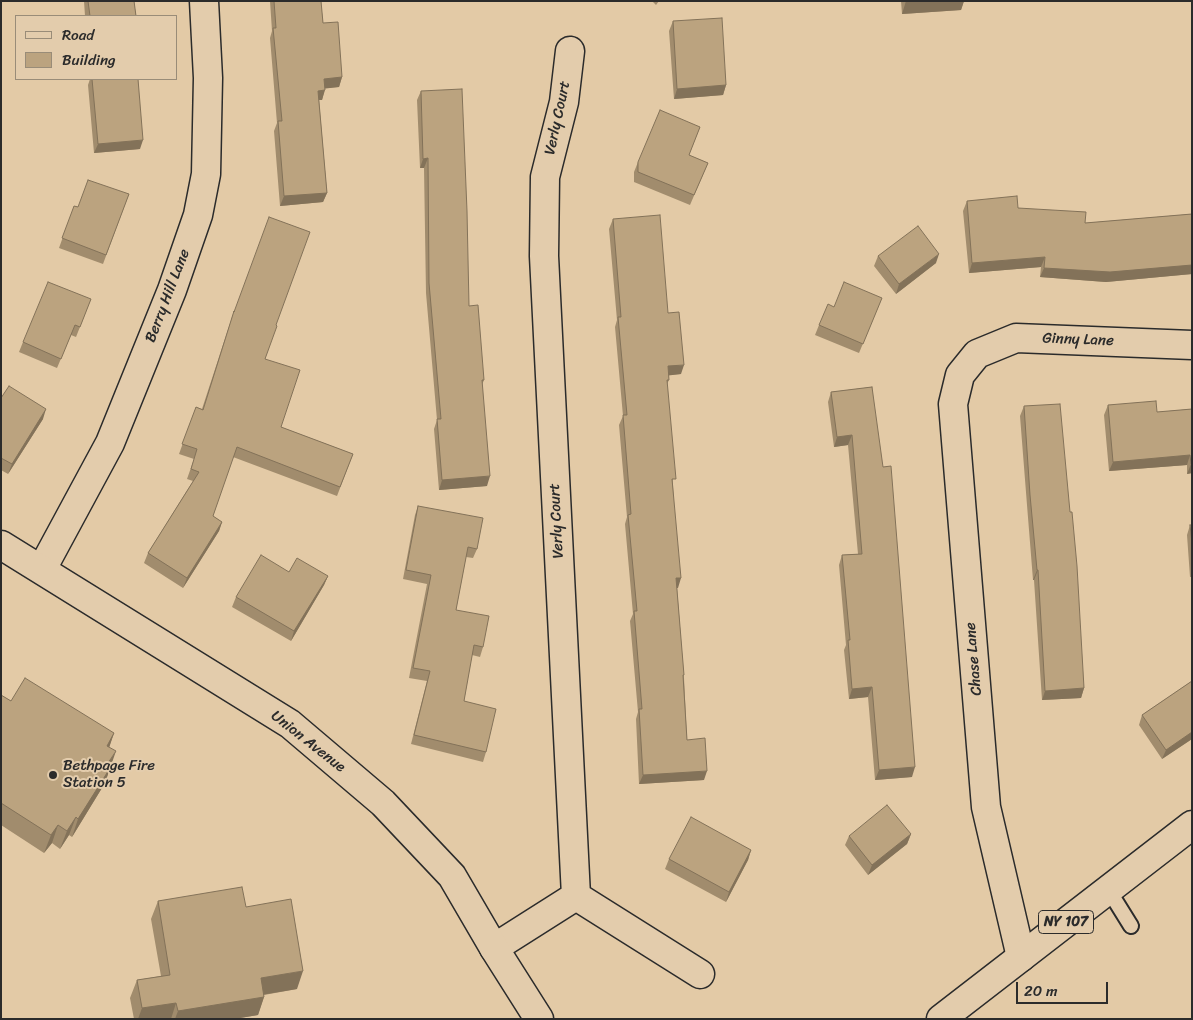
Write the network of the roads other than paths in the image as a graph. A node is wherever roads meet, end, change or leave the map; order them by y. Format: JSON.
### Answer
{"nodes":[{"id":1,"x":204,"y":1,"type":"edge"},
{"id":2,"x":570,"y":51,"type":"dead end"},
{"id":3,"x":1192,"y":345,"type":"edge"},
{"id":4,"x":971,"y":361,"type":"joint"},
{"id":5,"x":1,"y":545,"type":"edge"},
{"id":6,"x":42,"y":569,"type":"junction"},
{"id":7,"x":1192,"y":824,"type":"edge"},
{"id":8,"x":1108,"y":889,"type":"junction"},
{"id":9,"x":576,"y":896,"type":"junction"},
{"id":10,"x":1130,"y":926,"type":"dead end"},
{"id":11,"x":494,"y":948,"type":"junction"},
{"id":12,"x":1021,"y":958,"type":"junction"},
{"id":13,"x":700,"y":974,"type":"dead end"},
{"id":14,"x":539,"y":1019,"type":"edge"},
{"id":15,"x":941,"y":1019,"type":"edge"}],
"edges":[{"from":1,"to":6,"type":"street","name":"Berry Hill Lane"},
{"from":2,"to":9,"type":"street","name":"Verly Court"},
{"from":3,"to":4,"type":"street","name":"Ginny Lane"},
{"from":4,"to":12,"type":"street","name":"Chase Lane"},
{"from":5,"to":6,"type":"street","name":"Union Avenue"},
{"from":6,"to":11,"type":"street","name":"Union Avenue"},
{"from":7,"to":8,"type":"street","number":"NY 107"},
{"from":8,"to":10,"type":"lane"},
{"from":8,"to":12,"type":"street","number":"NY 107"},
{"from":9,"to":11,"type":"street"},
{"from":9,"to":13,"type":"street"},
{"from":11,"to":14,"type":"street","name":"Union Avenue"},
{"from":12,"to":15,"type":"street","number":"NY 107"}]}
